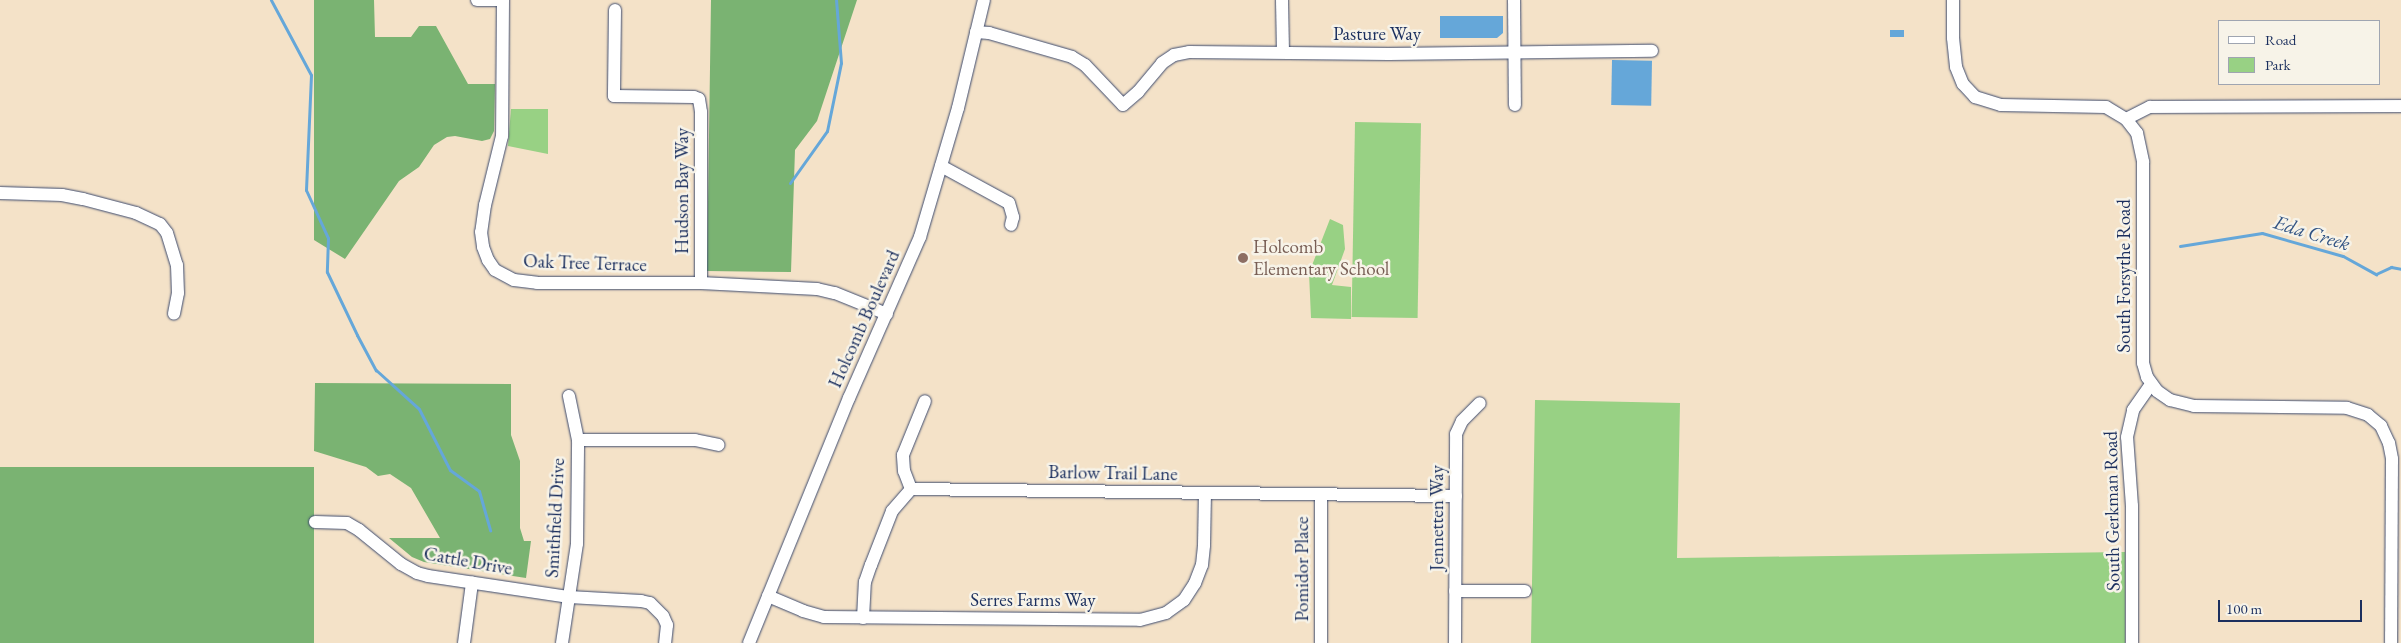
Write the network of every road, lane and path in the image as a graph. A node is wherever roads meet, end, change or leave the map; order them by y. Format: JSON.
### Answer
{"nodes":[{"id":1,"x":477,"y":0,"type":"edge"},
{"id":2,"x":503,"y":0,"type":"edge"},
{"id":3,"x":984,"y":0,"type":"edge"},
{"id":4,"x":1282,"y":0,"type":"edge"},
{"id":5,"x":1514,"y":0,"type":"edge"},
{"id":6,"x":1953,"y":0,"type":"edge"},
{"id":7,"x":615,"y":10,"type":"dead end"},
{"id":8,"x":976,"y":32,"type":"junction"},
{"id":9,"x":1283,"y":51,"type":"junction"},
{"id":10,"x":1514,"y":51,"type":"junction"},
{"id":11,"x":1652,"y":51,"type":"dead end"},
{"id":12,"x":1515,"y":105,"type":"dead end"},
{"id":13,"x":2401,"y":106,"type":"edge"},
{"id":14,"x":2126,"y":119,"type":"junction"},
{"id":15,"x":941,"y":166,"type":"junction"},
{"id":16,"x":0,"y":193,"type":"edge"},
{"id":17,"x":1011,"y":226,"type":"dead end"},
{"id":18,"x":701,"y":283,"type":"junction"},
{"id":19,"x":174,"y":314,"type":"dead end"},
{"id":20,"x":887,"y":314,"type":"junction"},
{"id":21,"x":2151,"y":384,"type":"junction"},
{"id":22,"x":569,"y":396,"type":"dead end"},
{"id":23,"x":925,"y":401,"type":"dead end"},
{"id":24,"x":1480,"y":403,"type":"dead end"},
{"id":25,"x":578,"y":440,"type":"junction"},
{"id":26,"x":718,"y":445,"type":"dead end"},
{"id":27,"x":911,"y":489,"type":"junction"},
{"id":28,"x":1205,"y":492,"type":"junction"},
{"id":29,"x":1321,"y":494,"type":"junction"},
{"id":30,"x":1456,"y":496,"type":"junction"},
{"id":31,"x":315,"y":522,"type":"dead end"},
{"id":32,"x":472,"y":582,"type":"junction"},
{"id":33,"x":1455,"y":591,"type":"junction"},
{"id":34,"x":1525,"y":591,"type":"dead end"},
{"id":35,"x":768,"y":596,"type":"junction"},
{"id":36,"x":569,"y":597,"type":"junction"},
{"id":37,"x":864,"y":618,"type":"junction"},
{"id":38,"x":464,"y":643,"type":"edge"},
{"id":39,"x":562,"y":643,"type":"edge"},
{"id":40,"x":666,"y":643,"type":"edge"},
{"id":41,"x":749,"y":643,"type":"edge"},
{"id":42,"x":1320,"y":643,"type":"edge"},
{"id":43,"x":1455,"y":643,"type":"edge"},
{"id":44,"x":2132,"y":643,"type":"edge"},
{"id":45,"x":2391,"y":643,"type":"edge"}],
"edges":[{"from":1,"to":2,"type":"street"},
{"from":2,"to":18,"type":"street","name":"Oak Tree Terrace"},
{"from":3,"to":8,"type":"street","name":"Holcomb Boulevard"},
{"from":4,"to":9,"type":"street"},
{"from":5,"to":10,"type":"street"},
{"from":6,"to":14,"type":"street","name":"South Forsythe Road"},
{"from":7,"to":18,"type":"street","name":"Hudson Bay Way"},
{"from":8,"to":9,"type":"street","name":"Pasture Way"},
{"from":8,"to":15,"type":"street","name":"Holcomb Boulevard"},
{"from":9,"to":10,"type":"street","name":"Pasture Way"},
{"from":10,"to":11,"type":"street","name":"Pasture Way"},
{"from":10,"to":12,"type":"street"},
{"from":13,"to":14,"type":"street"},
{"from":14,"to":21,"type":"street","name":"South Forsythe Road"},
{"from":15,"to":17,"type":"street"},
{"from":15,"to":20,"type":"street","name":"Holcomb Boulevard"},
{"from":16,"to":19,"type":"street"},
{"from":18,"to":20,"type":"street","name":"Oak Tree Terrace"},
{"from":20,"to":35,"type":"street","name":"Holcomb Boulevard"},
{"from":21,"to":44,"type":"street","name":"South Gerkman Road"},
{"from":21,"to":45,"type":"street"},
{"from":22,"to":25,"type":"street","name":"Smithfield Drive"},
{"from":23,"to":27,"type":"street"},
{"from":24,"to":30,"type":"street","name":"Jennetten Way"},
{"from":25,"to":26,"type":"street"},
{"from":25,"to":36,"type":"street","name":"Smithfield Drive"},
{"from":27,"to":28,"type":"street","name":"Barlow Trail Lane"},
{"from":27,"to":37,"type":"street"},
{"from":28,"to":29,"type":"street","name":"Barlow Trail Lane"},
{"from":28,"to":37,"type":"street","name":"Serres Farms Way"},
{"from":29,"to":30,"type":"street","name":"Barlow Trail Lane"},
{"from":29,"to":42,"type":"street","name":"Pomidor Place"},
{"from":30,"to":33,"type":"street","name":"Jennetten Way"},
{"from":31,"to":32,"type":"street","name":"Cattle Drive"},
{"from":32,"to":36,"type":"street","name":"Cattle Drive"},
{"from":32,"to":38,"type":"street"},
{"from":33,"to":34,"type":"street"},
{"from":33,"to":43,"type":"street","name":"Jennetten Way"},
{"from":35,"to":37,"type":"street","name":"Serres Farms Way"},
{"from":35,"to":41,"type":"street","name":"Holcomb Boulevard"},
{"from":36,"to":39,"type":"street","name":"Smithfield Drive"},
{"from":36,"to":40,"type":"street","name":"Cattle Drive"}]}
